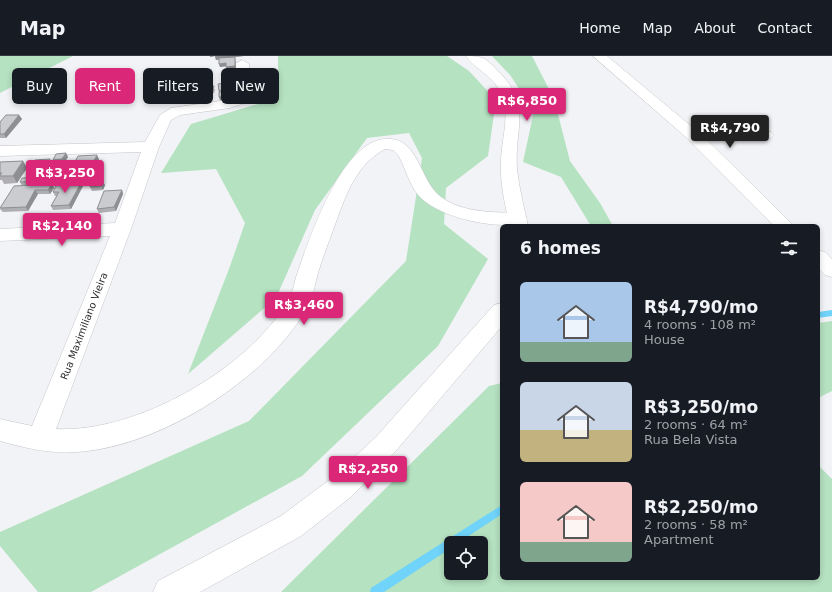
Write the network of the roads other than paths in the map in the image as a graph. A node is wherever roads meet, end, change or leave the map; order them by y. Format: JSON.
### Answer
{"nodes":[{"id":1,"x":472,"y":56,"type":"edge"},
{"id":2,"x":599,"y":56,"type":"edge"},
{"id":3,"x":242,"y":64,"type":"dead end"},
{"id":4,"x":766,"y":135,"type":"dead end"},
{"id":5,"x":693,"y":136,"type":"junction"},
{"id":6,"x":151,"y":147,"type":"junction"},
{"id":7,"x":0,"y":151,"type":"edge"},
{"id":8,"x":519,"y":223,"type":"edge"},
{"id":9,"x":783,"y":224,"type":"edge"},
{"id":10,"x":122,"y":229,"type":"junction"},
{"id":11,"x":0,"y":235,"type":"edge"},
{"id":12,"x":820,"y":259,"type":"edge"},
{"id":13,"x":832,"y":270,"type":"edge"},
{"id":14,"x":500,"y":313,"type":"edge"},
{"id":15,"x":0,"y":430,"type":"edge"},
{"id":16,"x":39,"y":440,"type":"junction"},
{"id":17,"x":169,"y":592,"type":"edge"}],
"edges":[{"from":1,"to":8,"type":"street"},
{"from":2,"to":5,"type":"street"},
{"from":3,"to":6,"type":"street","name":"Rua Maximiliano Vieira"},
{"from":4,"to":5,"type":"street"},
{"from":5,"to":9,"type":"street"},
{"from":6,"to":7,"type":"street"},
{"from":6,"to":10,"type":"street","name":"Rua Maximiliano Vieira"},
{"from":8,"to":16,"type":"street"},
{"from":10,"to":11,"type":"street"},
{"from":10,"to":16,"type":"street","name":"Rua Maximiliano Vieira"},
{"from":12,"to":13,"type":"street"},
{"from":14,"to":17,"type":"street"},
{"from":15,"to":16,"type":"street"}]}
